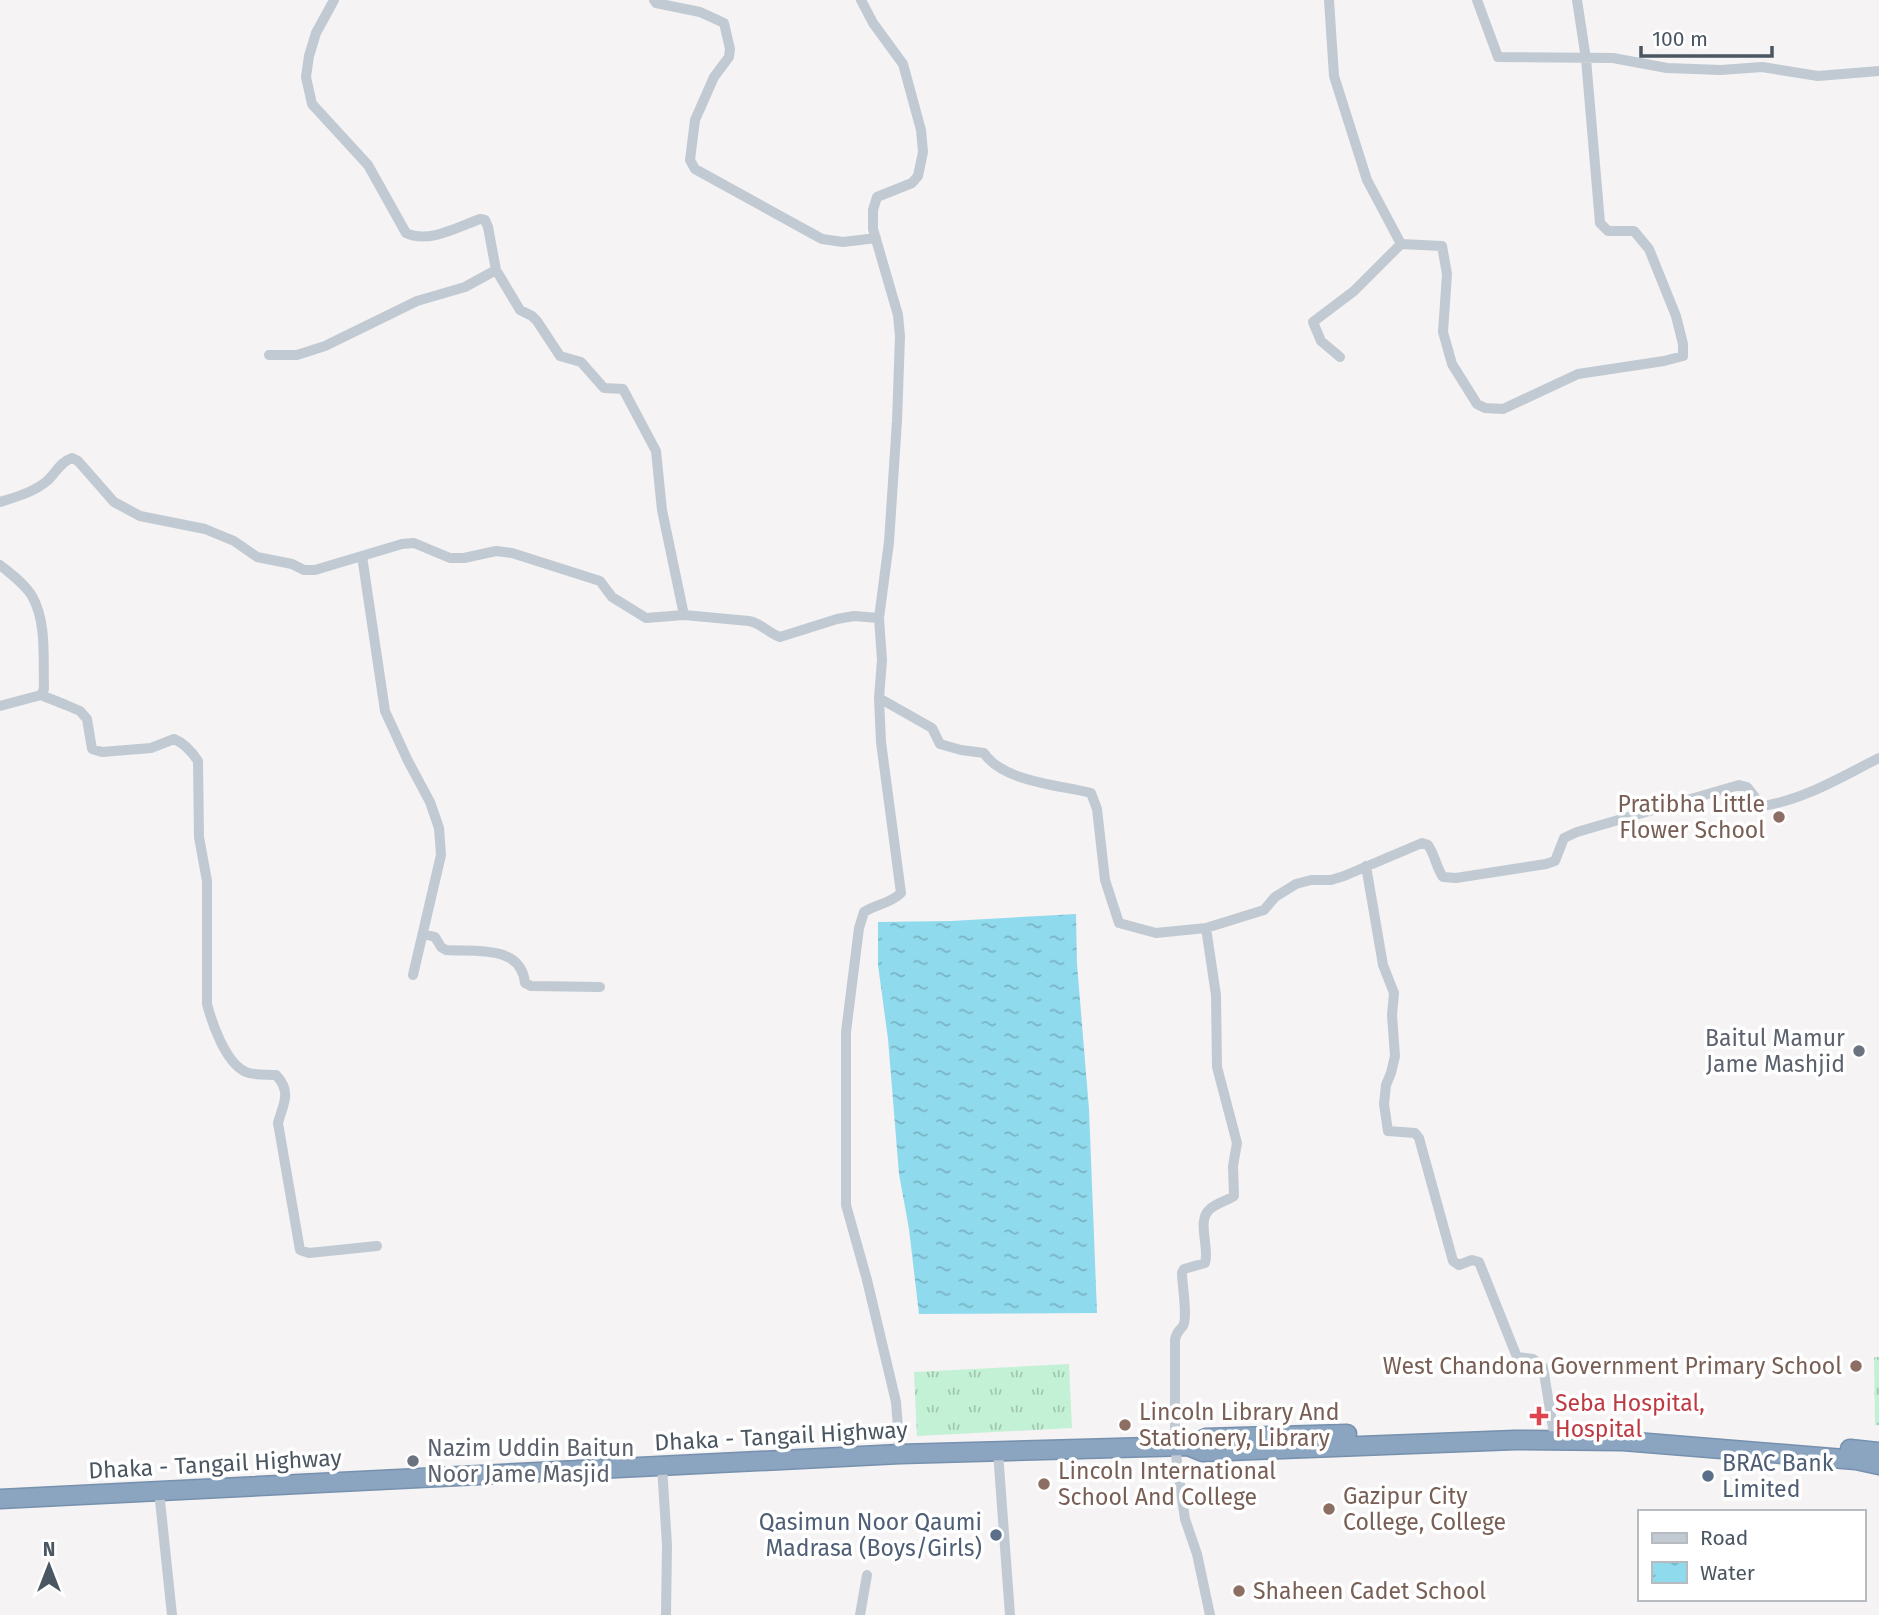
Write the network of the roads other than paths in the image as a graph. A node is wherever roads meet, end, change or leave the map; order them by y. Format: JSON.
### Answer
{"nodes":[{"id":1,"x":334,"y":0,"type":"edge"},
{"id":2,"x":654,"y":0,"type":"edge"},
{"id":3,"x":862,"y":0,"type":"edge"},
{"id":4,"x":1329,"y":0,"type":"edge"},
{"id":5,"x":1477,"y":0,"type":"edge"},
{"id":6,"x":1577,"y":0,"type":"edge"},
{"id":7,"x":1586,"y":59,"type":"junction"},
{"id":8,"x":1879,"y":71,"type":"edge"},
{"id":9,"x":876,"y":238,"type":"junction"},
{"id":10,"x":1401,"y":244,"type":"junction"},
{"id":11,"x":496,"y":270,"type":"junction"},
{"id":12,"x":269,"y":355,"type":"dead end"},
{"id":13,"x":1340,"y":357,"type":"dead end"},
{"id":14,"x":0,"y":502,"type":"edge"},
{"id":15,"x":362,"y":556,"type":"junction"},
{"id":16,"x":0,"y":565,"type":"edge"},
{"id":17,"x":684,"y":615,"type":"junction"},
{"id":18,"x":879,"y":618,"type":"junction"},
{"id":19,"x":41,"y":695,"type":"junction"},
{"id":20,"x":879,"y":698,"type":"junction"},
{"id":21,"x":0,"y":706,"type":"edge"},
{"id":22,"x":1879,"y":758,"type":"edge"},
{"id":23,"x":1366,"y":866,"type":"junction"},
{"id":24,"x":1206,"y":928,"type":"junction"},
{"id":25,"x":424,"y":934,"type":"junction"},
{"id":26,"x":413,"y":975,"type":"dead end"},
{"id":27,"x":600,"y":987,"type":"dead end"},
{"id":28,"x":377,"y":1246,"type":"dead end"},
{"id":29,"x":1553,"y":1428,"type":"junction"},
{"id":30,"x":1182,"y":1447,"type":"junction"},
{"id":31,"x":998,"y":1452,"type":"junction"},
{"id":32,"x":1879,"y":1452,"type":"edge"},
{"id":33,"x":900,"y":1454,"type":"junction"},
{"id":34,"x":1879,"y":1465,"type":"edge"},
{"id":35,"x":662,"y":1466,"type":"junction"},
{"id":36,"x":159,"y":1491,"type":"junction"},
{"id":37,"x":0,"y":1499,"type":"edge"},
{"id":38,"x":867,"y":1575,"type":"dead end"},
{"id":39,"x":172,"y":1615,"type":"edge"},
{"id":40,"x":666,"y":1615,"type":"edge"},
{"id":41,"x":860,"y":1615,"type":"edge"},
{"id":42,"x":1010,"y":1615,"type":"edge"},
{"id":43,"x":1210,"y":1615,"type":"edge"}],
"edges":[{"from":1,"to":11,"type":"street"},
{"from":2,"to":9,"type":"street"},
{"from":3,"to":9,"type":"street"},
{"from":4,"to":10,"type":"street"},
{"from":5,"to":7,"type":"street"},
{"from":6,"to":7,"type":"street"},
{"from":7,"to":8,"type":"street"},
{"from":7,"to":10,"type":"street"},
{"from":9,"to":18,"type":"street"},
{"from":10,"to":13,"type":"street"},
{"from":11,"to":12,"type":"street"},
{"from":11,"to":17,"type":"street"},
{"from":14,"to":15,"type":"street"},
{"from":15,"to":17,"type":"street"},
{"from":15,"to":25,"type":"street"},
{"from":16,"to":19,"type":"street"},
{"from":17,"to":18,"type":"street"},
{"from":18,"to":20,"type":"street"},
{"from":19,"to":21,"type":"street"},
{"from":19,"to":28,"type":"street"},
{"from":20,"to":24,"type":"street"},
{"from":20,"to":33,"type":"street"},
{"from":22,"to":23,"type":"street"},
{"from":23,"to":24,"type":"street"},
{"from":23,"to":29,"type":"street"},
{"from":24,"to":30,"type":"street"},
{"from":25,"to":26,"type":"street"},
{"from":25,"to":27,"type":"street"},
{"from":29,"to":30,"type":"highway","name":"Dhaka - Tangail Highway"},
{"from":29,"to":32,"type":"highway","name":"Dhaka - Tangail Highway"},
{"from":30,"to":31,"type":"highway","name":"Dhaka - Tangail Highway"},
{"from":30,"to":34,"type":"highway","name":"Dhaka - Tangail Highway"},
{"from":30,"to":43,"type":"street"},
{"from":31,"to":33,"type":"highway","name":"Dhaka - Tangail Highway"},
{"from":31,"to":42,"type":"street"},
{"from":33,"to":35,"type":"highway","name":"Dhaka - Tangail Highway"},
{"from":35,"to":36,"type":"highway","name":"Dhaka - Tangail Highway"},
{"from":35,"to":40,"type":"street"},
{"from":36,"to":37,"type":"highway","name":"Dhaka - Tangail Highway"},
{"from":36,"to":39,"type":"street"},
{"from":38,"to":41,"type":"street"}]}
